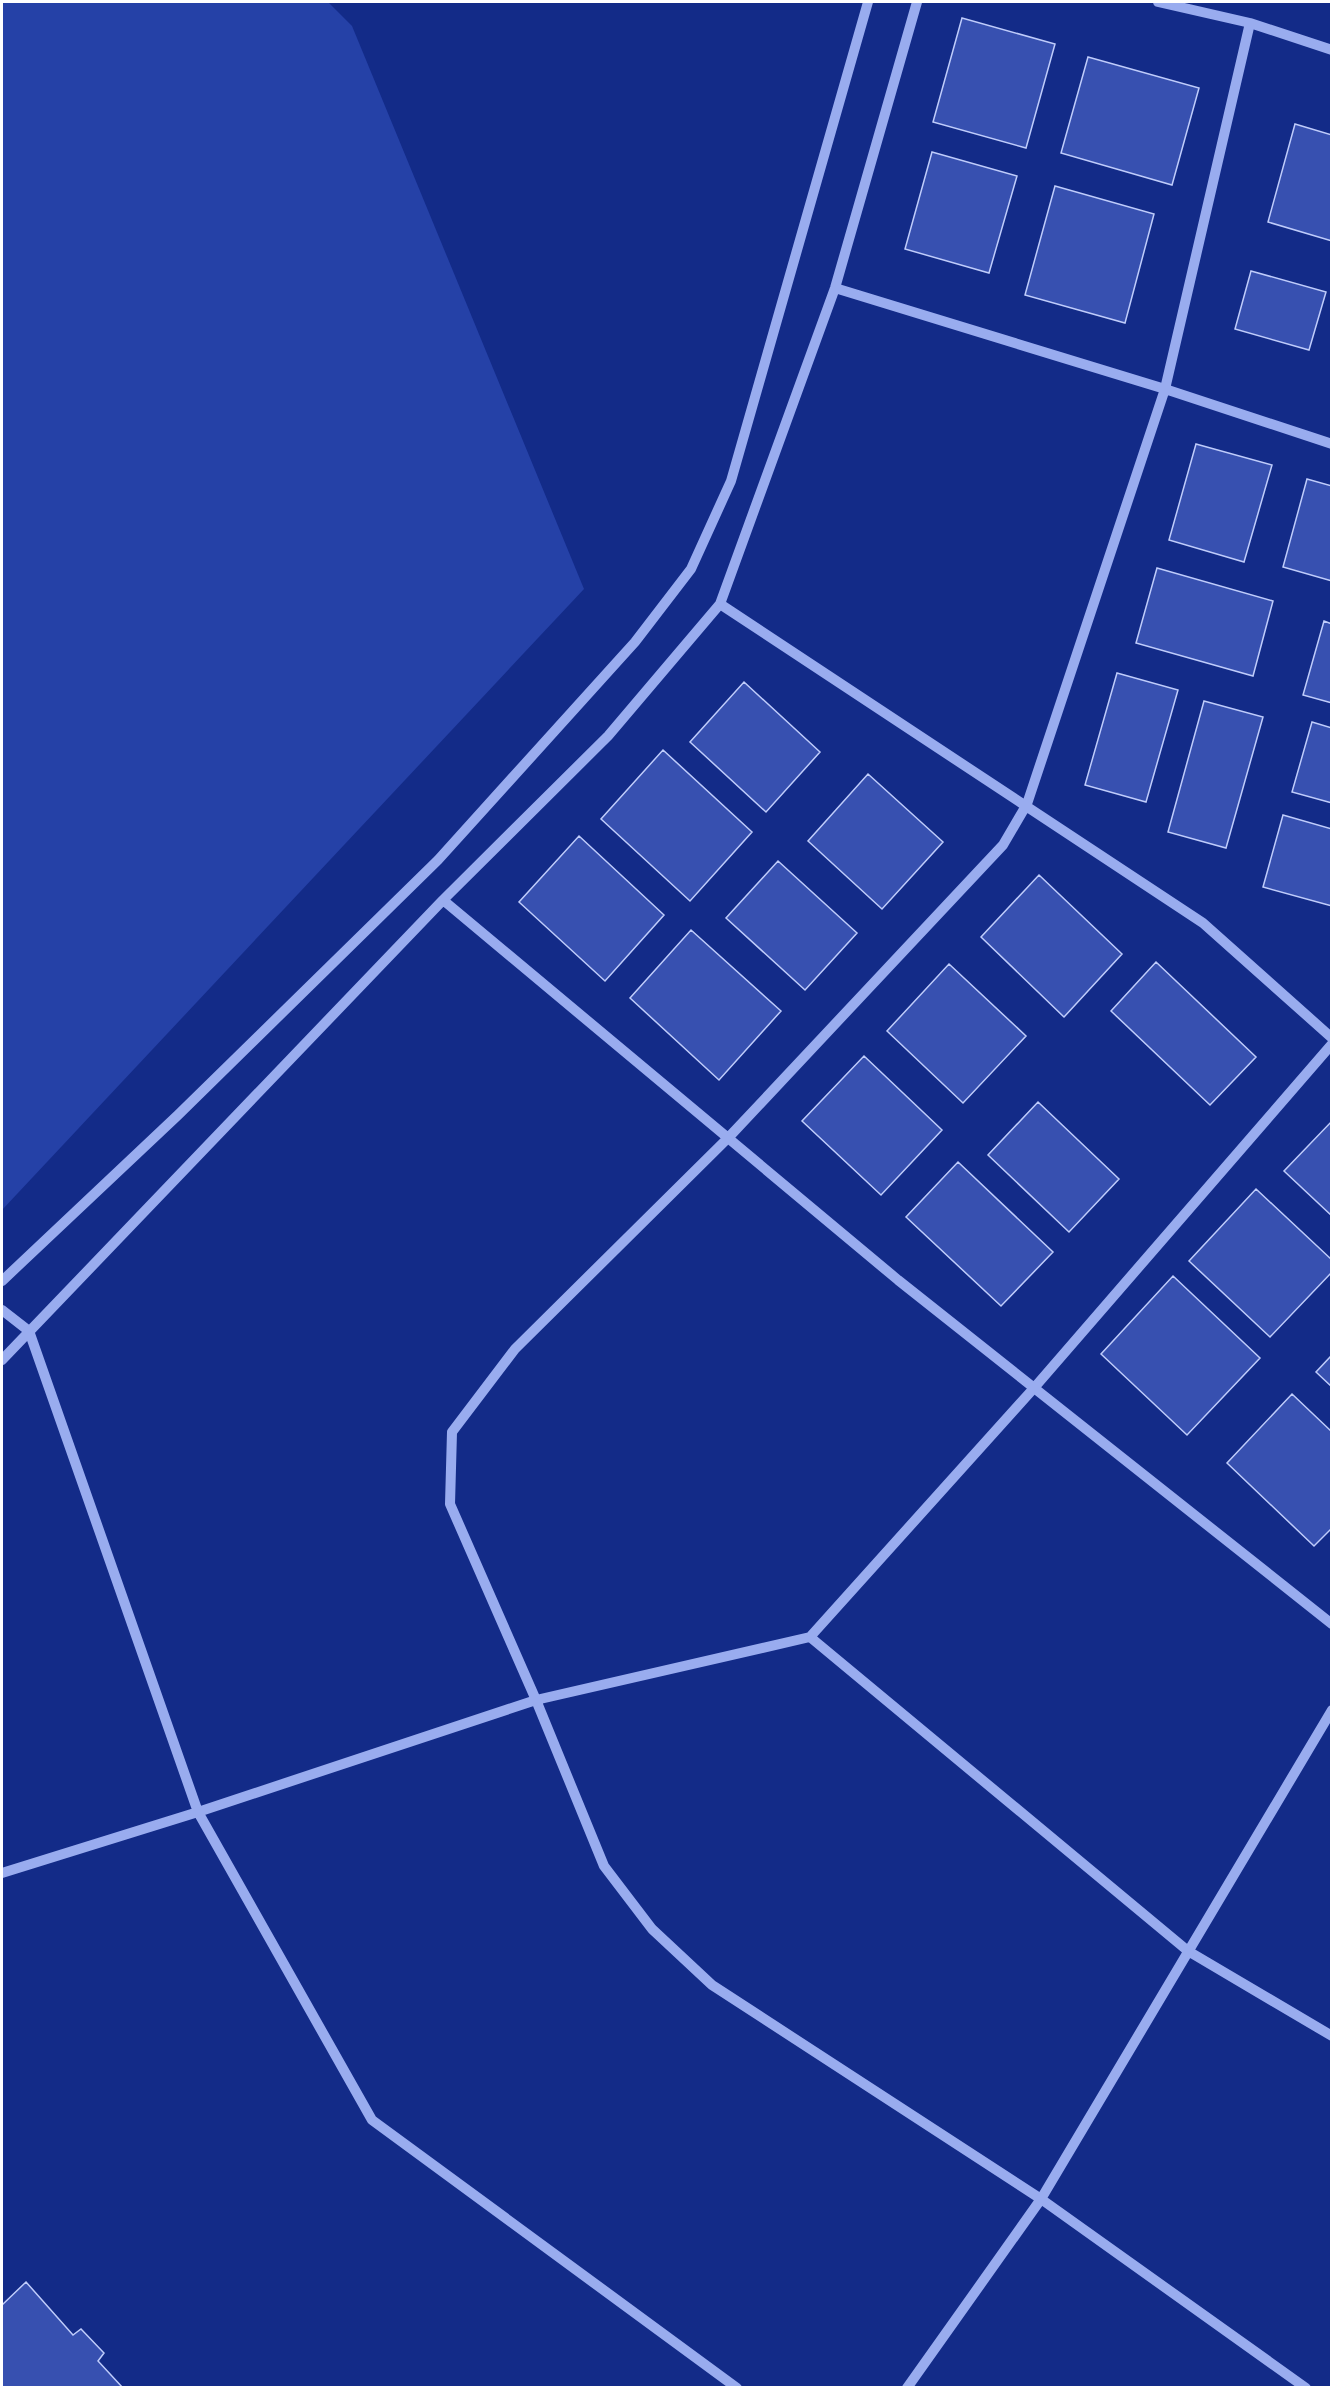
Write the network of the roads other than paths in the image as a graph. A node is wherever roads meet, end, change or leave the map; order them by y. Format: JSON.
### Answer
{"nodes":[{"id":1,"x":868,"y":2,"type":"edge"},
{"id":2,"x":917,"y":2,"type":"edge"},
{"id":3,"x":1158,"y":2,"type":"edge"},
{"id":4,"x":1250,"y":23,"type":"junction"},
{"id":5,"x":1332,"y":50,"type":"edge"},
{"id":6,"x":835,"y":288,"type":"junction"},
{"id":7,"x":1165,"y":388,"type":"junction"},
{"id":8,"x":1332,"y":444,"type":"edge"},
{"id":9,"x":720,"y":604,"type":"junction"},
{"id":10,"x":1027,"y":804,"type":"junction"},
{"id":11,"x":443,"y":900,"type":"junction"},
{"id":12,"x":1332,"y":1038,"type":"edge"},
{"id":13,"x":1332,"y":1044,"type":"edge"},
{"id":14,"x":729,"y":1137,"type":"junction"},
{"id":15,"x":2,"y":1281,"type":"edge"},
{"id":16,"x":2,"y":1310,"type":"edge"},
{"id":17,"x":29,"y":1331,"type":"junction"},
{"id":18,"x":2,"y":1360,"type":"edge"},
{"id":19,"x":1034,"y":1388,"type":"junction"},
{"id":20,"x":1332,"y":1624,"type":"edge"},
{"id":21,"x":810,"y":1637,"type":"junction"},
{"id":22,"x":536,"y":1700,"type":"junction"},
{"id":23,"x":1332,"y":1710,"type":"edge"},
{"id":24,"x":198,"y":1812,"type":"junction"},
{"id":25,"x":2,"y":1873,"type":"edge"},
{"id":26,"x":1188,"y":1951,"type":"junction"},
{"id":27,"x":1332,"y":2036,"type":"edge"},
{"id":28,"x":1041,"y":2199,"type":"junction"},
{"id":29,"x":737,"y":2388,"type":"edge"},
{"id":30,"x":907,"y":2388,"type":"edge"},
{"id":31,"x":1306,"y":2388,"type":"edge"}],
"edges":[{"from":1,"to":15,"type":"street"},
{"from":2,"to":6,"type":"street"},
{"from":3,"to":4,"type":"street"},
{"from":4,"to":5,"type":"street"},
{"from":4,"to":7,"type":"street"},
{"from":6,"to":7,"type":"street"},
{"from":6,"to":9,"type":"street"},
{"from":7,"to":8,"type":"street"},
{"from":7,"to":10,"type":"street"},
{"from":9,"to":10,"type":"street"},
{"from":9,"to":11,"type":"street"},
{"from":10,"to":12,"type":"street"},
{"from":10,"to":14,"type":"street"},
{"from":11,"to":14,"type":"street"},
{"from":11,"to":17,"type":"street"},
{"from":13,"to":19,"type":"street"},
{"from":14,"to":19,"type":"street"},
{"from":14,"to":22,"type":"street"},
{"from":16,"to":17,"type":"street"},
{"from":17,"to":18,"type":"street"},
{"from":17,"to":24,"type":"street"},
{"from":19,"to":20,"type":"street"},
{"from":19,"to":21,"type":"street"},
{"from":21,"to":22,"type":"street"},
{"from":21,"to":26,"type":"street"},
{"from":22,"to":24,"type":"street"},
{"from":22,"to":28,"type":"street"},
{"from":23,"to":26,"type":"street"},
{"from":24,"to":25,"type":"street"},
{"from":24,"to":29,"type":"street"},
{"from":26,"to":27,"type":"street"},
{"from":26,"to":28,"type":"street"},
{"from":28,"to":30,"type":"street"},
{"from":28,"to":31,"type":"street"}]}
